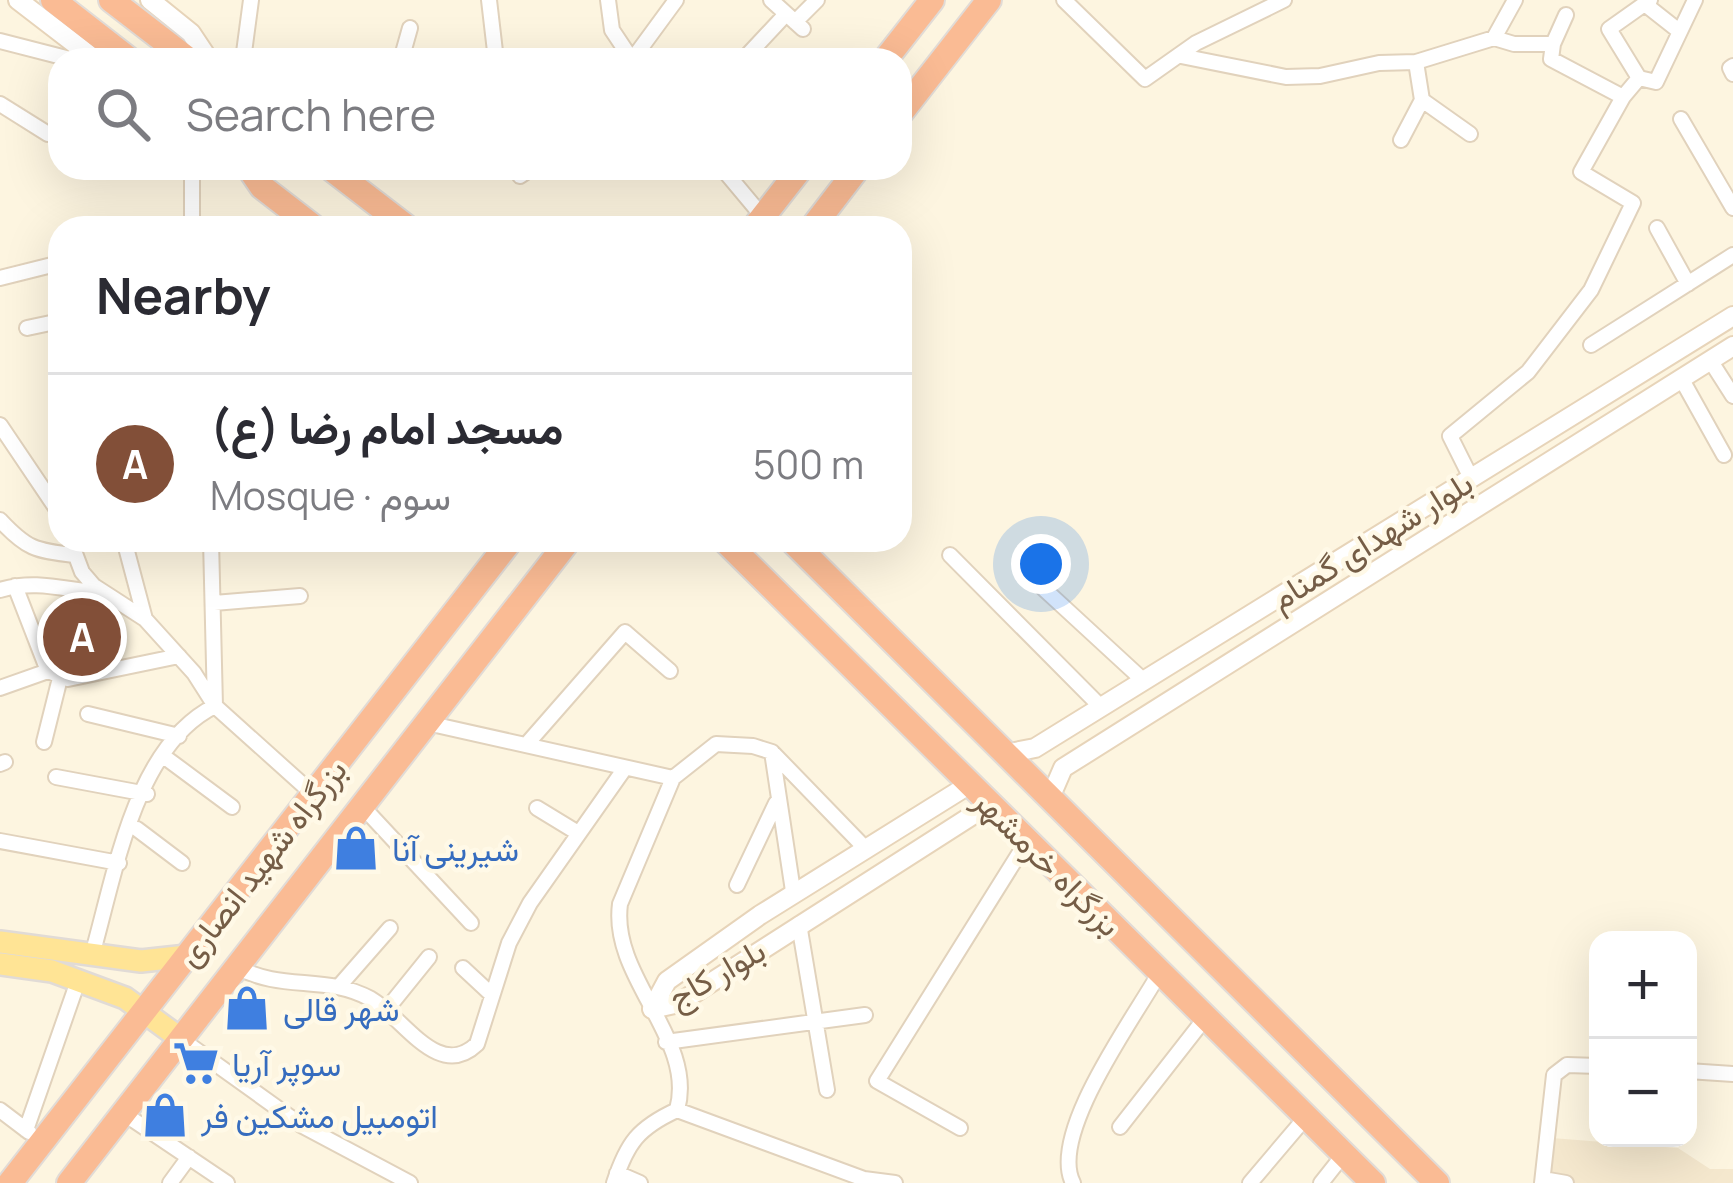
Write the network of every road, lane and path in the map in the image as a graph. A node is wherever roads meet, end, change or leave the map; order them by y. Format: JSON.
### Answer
{"nodes":[{"id":1,"x":18,"y":0,"type":"edge"},
{"id":2,"x":53,"y":0,"type":"edge"},
{"id":3,"x":111,"y":0,"type":"edge"},
{"id":4,"x":150,"y":0,"type":"edge"},
{"id":5,"x":251,"y":0,"type":"edge"},
{"id":6,"x":490,"y":0,"type":"edge"},
{"id":7,"x":608,"y":0,"type":"edge"},
{"id":8,"x":676,"y":0,"type":"edge"},
{"id":9,"x":771,"y":0,"type":"edge"},
{"id":10,"x":817,"y":0,"type":"edge"},
{"id":11,"x":932,"y":0,"type":"edge"},
{"id":12,"x":989,"y":0,"type":"edge"},
{"id":13,"x":1064,"y":0,"type":"edge"},
{"id":14,"x":1284,"y":0,"type":"edge"},
{"id":15,"x":1515,"y":0,"type":"edge"},
{"id":16,"x":1695,"y":0,"type":"edge"},
{"id":17,"x":1648,"y":2,"type":"edge"},
{"id":18,"x":1566,"y":15,"type":"dead end"},
{"id":19,"x":794,"y":22,"type":"junction"},
{"id":20,"x":410,"y":28,"type":"dead end"},
{"id":21,"x":1679,"y":31,"type":"junction"},
{"id":22,"x":1493,"y":38,"type":"junction"},
{"id":23,"x":0,"y":40,"type":"edge"},
{"id":24,"x":1553,"y":44,"type":"junction"},
{"id":25,"x":74,"y":48,"type":"edge"},
{"id":26,"x":115,"y":48,"type":"edge"},
{"id":27,"x":173,"y":48,"type":"edge"},
{"id":28,"x":201,"y":48,"type":"edge"},
{"id":29,"x":248,"y":48,"type":"edge"},
{"id":30,"x":404,"y":48,"type":"edge"},
{"id":31,"x":495,"y":48,"type":"edge"},
{"id":32,"x":624,"y":48,"type":"edge"},
{"id":33,"x":641,"y":48,"type":"edge"},
{"id":34,"x":759,"y":48,"type":"edge"},
{"id":35,"x":894,"y":48,"type":"edge"},
{"id":36,"x":48,"y":50,"type":"edge"},
{"id":37,"x":1181,"y":56,"type":"junction"},
{"id":38,"x":1416,"y":62,"type":"junction"},
{"id":39,"x":1640,"y":78,"type":"junction"},
{"id":40,"x":1623,"y":97,"type":"junction"},
{"id":41,"x":912,"y":99,"type":"edge"},
{"id":42,"x":1423,"y":100,"type":"junction"},
{"id":43,"x":0,"y":104,"type":"edge"},
{"id":44,"x":1681,"y":119,"type":"dead end"},
{"id":45,"x":47,"y":134,"type":"dead end"},
{"id":46,"x":1470,"y":134,"type":"dead end"},
{"id":47,"x":1401,"y":140,"type":"dead end"},
{"id":48,"x":1733,"y":172,"type":"edge"},
{"id":49,"x":192,"y":180,"type":"edge"},
{"id":50,"x":258,"y":180,"type":"edge"},
{"id":51,"x":346,"y":180,"type":"edge"},
{"id":52,"x":730,"y":180,"type":"edge"},
{"id":53,"x":792,"y":180,"type":"edge"},
{"id":54,"x":849,"y":180,"type":"edge"},
{"id":55,"x":1717,"y":181,"type":"junction"},
{"id":56,"x":1733,"y":208,"type":"edge"},
{"id":57,"x":192,"y":216,"type":"edge"},
{"id":58,"x":301,"y":216,"type":"edge"},
{"id":59,"x":392,"y":216,"type":"edge"},
{"id":60,"x":755,"y":216,"type":"edge"},
{"id":61,"x":764,"y":216,"type":"edge"},
{"id":62,"x":821,"y":216,"type":"edge"},
{"id":63,"x":1657,"y":228,"type":"dead end"},
{"id":64,"x":1733,"y":255,"type":"edge"},
{"id":65,"x":48,"y":266,"type":"edge"},
{"id":66,"x":0,"y":278,"type":"edge"},
{"id":67,"x":1688,"y":284,"type":"junction"},
{"id":68,"x":1733,"y":316,"type":"edge"},
{"id":69,"x":48,"y":324,"type":"edge"},
{"id":70,"x":27,"y":328,"type":"dead end"},
{"id":71,"x":1592,"y":345,"type":"dead end"},
{"id":72,"x":1733,"y":346,"type":"edge"},
{"id":73,"x":1710,"y":360,"type":"junction"},
{"id":74,"x":1682,"y":378,"type":"junction"},
{"id":75,"x":1733,"y":396,"type":"edge"},
{"id":76,"x":0,"y":424,"type":"edge"},
{"id":77,"x":1724,"y":455,"type":"dead end"},
{"id":78,"x":1472,"y":478,"type":"junction"},
{"id":79,"x":48,"y":496,"type":"edge"},
{"id":80,"x":1486,"y":501,"type":"junction"},
{"id":81,"x":0,"y":520,"type":"edge"},
{"id":82,"x":48,"y":547,"type":"edge"},
{"id":83,"x":74,"y":552,"type":"edge"},
{"id":84,"x":127,"y":552,"type":"edge"},
{"id":85,"x":212,"y":552,"type":"edge"},
{"id":86,"x":502,"y":552,"type":"edge"},
{"id":87,"x":561,"y":552,"type":"edge"},
{"id":88,"x":736,"y":552,"type":"edge"},
{"id":89,"x":802,"y":552,"type":"edge"},
{"id":90,"x":950,"y":556,"type":"dead end"},
{"id":91,"x":8,"y":588,"type":"edge"},
{"id":92,"x":1043,"y":588,"type":"dead end"},
{"id":93,"x":106,"y":594,"type":"junction"},
{"id":94,"x":300,"y":596,"type":"dead end"},
{"id":95,"x":214,"y":604,"type":"junction"},
{"id":96,"x":145,"y":619,"type":"junction"},
{"id":97,"x":179,"y":656,"type":"junction"},
{"id":98,"x":670,"y":671,"type":"dead end"},
{"id":99,"x":54,"y":675,"type":"junction"},
{"id":100,"x":1144,"y":681,"type":"junction"},
{"id":101,"x":0,"y":688,"type":"edge"},
{"id":102,"x":215,"y":706,"type":"junction"},
{"id":103,"x":1101,"y":707,"type":"junction"},
{"id":104,"x":88,"y":714,"type":"dead end"},
{"id":105,"x":427,"y":723,"type":"junction"},
{"id":106,"x":179,"y":736,"type":"junction"},
{"id":107,"x":44,"y":742,"type":"dead end"},
{"id":108,"x":526,"y":746,"type":"junction"},
{"id":109,"x":1035,"y":748,"type":"junction"},
{"id":110,"x":772,"y":752,"type":"junction"},
{"id":111,"x":1005,"y":754,"type":"junction"},
{"id":112,"x":166,"y":758,"type":"junction"},
{"id":113,"x":625,"y":768,"type":"junction"},
{"id":114,"x":1060,"y":770,"type":"junction"},
{"id":115,"x":56,"y":777,"type":"dead end"},
{"id":116,"x":673,"y":778,"type":"junction"},
{"id":117,"x":970,"y":784,"type":"junction"},
{"id":118,"x":144,"y":793,"type":"junction"},
{"id":119,"x":313,"y":794,"type":"junction"},
{"id":120,"x":1050,"y":798,"type":"junction"},
{"id":121,"x":778,"y":801,"type":"junction"},
{"id":122,"x":940,"y":803,"type":"junction"},
{"id":123,"x":990,"y":804,"type":"junction"},
{"id":124,"x":362,"y":806,"type":"junction"},
{"id":125,"x":232,"y":807,"type":"dead end"},
{"id":126,"x":537,"y":808,"type":"dead end"},
{"id":127,"x":952,"y":826,"type":"junction"},
{"id":128,"x":137,"y":829,"type":"junction"},
{"id":129,"x":578,"y":833,"type":"junction"},
{"id":130,"x":0,"y":841,"type":"edge"},
{"id":131,"x":1028,"y":841,"type":"junction"},
{"id":132,"x":866,"y":849,"type":"junction"},
{"id":133,"x":119,"y":863,"type":"junction"},
{"id":134,"x":182,"y":863,"type":"dead end"},
{"id":135,"x":737,"y":885,"type":"dead end"},
{"id":136,"x":793,"y":891,"type":"junction"},
{"id":137,"x":471,"y":922,"type":"dead end"},
{"id":138,"x":799,"y":924,"type":"junction"},
{"id":139,"x":390,"y":928,"type":"dead end"},
{"id":140,"x":0,"y":942,"type":"edge"},
{"id":141,"x":95,"y":955,"type":"junction"},
{"id":142,"x":187,"y":956,"type":"junction"},
{"id":143,"x":429,"y":957,"type":"dead end"},
{"id":144,"x":141,"y":961,"type":"junction"},
{"id":145,"x":0,"y":964,"type":"edge"},
{"id":146,"x":236,"y":967,"type":"junction"},
{"id":147,"x":463,"y":968,"type":"dead end"},
{"id":148,"x":52,"y":971,"type":"junction"},
{"id":149,"x":1160,"y":972,"type":"junction"},
{"id":150,"x":78,"y":981,"type":"junction"},
{"id":151,"x":341,"y":984,"type":"junction"},
{"id":152,"x":492,"y":994,"type":"junction"},
{"id":153,"x":387,"y":1009,"type":"junction"},
{"id":154,"x":652,"y":1009,"type":"junction"},
{"id":155,"x":865,"y":1015,"type":"dead end"},
{"id":156,"x":1206,"y":1017,"type":"junction"},
{"id":157,"x":816,"y":1021,"type":"junction"},
{"id":158,"x":162,"y":1025,"type":"junction"},
{"id":159,"x":666,"y":1042,"type":"junction"},
{"id":160,"x":1589,"y":1066,"type":"edge"},
{"id":161,"x":1697,"y":1071,"type":"edge"},
{"id":162,"x":1733,"y":1073,"type":"edge"},
{"id":163,"x":827,"y":1090,"type":"dead end"},
{"id":164,"x":0,"y":1110,"type":"edge"},
{"id":165,"x":677,"y":1110,"type":"junction"},
{"id":166,"x":123,"y":1113,"type":"junction"},
{"id":167,"x":1306,"y":1117,"type":"junction"},
{"id":168,"x":1120,"y":1127,"type":"dead end"},
{"id":169,"x":960,"y":1128,"type":"dead end"},
{"id":170,"x":34,"y":1136,"type":"junction"},
{"id":171,"x":189,"y":1157,"type":"junction"},
{"id":172,"x":380,"y":1167,"type":"junction"},
{"id":173,"x":1355,"y":1172,"type":"edge"},
{"id":174,"x":616,"y":1178,"type":"edge"},
{"id":175,"x":1543,"y":1181,"type":"edge"},
{"id":176,"x":10,"y":1183,"type":"edge"},
{"id":177,"x":69,"y":1183,"type":"edge"},
{"id":178,"x":170,"y":1183,"type":"edge"},
{"id":179,"x":227,"y":1183,"type":"edge"},
{"id":180,"x":371,"y":1183,"type":"edge"},
{"id":181,"x":410,"y":1183,"type":"edge"},
{"id":182,"x":640,"y":1183,"type":"edge"},
{"id":183,"x":895,"y":1183,"type":"edge"},
{"id":184,"x":1073,"y":1183,"type":"edge"},
{"id":185,"x":1250,"y":1183,"type":"edge"},
{"id":186,"x":1321,"y":1183,"type":"edge"},
{"id":187,"x":1437,"y":1183,"type":"edge"},
{"id":188,"x":1566,"y":1183,"type":"edge"}],
"edges":[{"from":1,"to":25,"type":"main road"},
{"from":2,"to":26,"type":"highway"},
{"from":3,"to":27,"type":"highway"},
{"from":4,"to":28,"type":"main road"},
{"from":5,"to":29,"type":"street"},
{"from":6,"to":31,"type":"street"},
{"from":7,"to":32,"type":"street"},
{"from":8,"to":33,"type":"street"},
{"from":9,"to":19,"type":"street"},
{"from":10,"to":19,"type":"street"},
{"from":11,"to":35,"type":"highway"},
{"from":12,"to":41,"type":"highway"},
{"from":13,"to":37,"type":"street"},
{"from":14,"to":37,"type":"street"},
{"from":15,"to":22,"type":"street"},
{"from":16,"to":21,"type":"street"},
{"from":17,"to":21,"type":"street"},
{"from":17,"to":39,"type":"street"},
{"from":18,"to":24,"type":"street"},
{"from":19,"to":34,"type":"street"},
{"from":20,"to":30,"type":"street"},
{"from":21,"to":39,"type":"street"},
{"from":22,"to":24,"type":"street"},
{"from":22,"to":38,"type":"street"},
{"from":23,"to":36,"type":"street"},
{"from":24,"to":40,"type":"street"},
{"from":37,"to":38,"type":"street"},
{"from":38,"to":42,"type":"street"},
{"from":39,"to":40,"type":"street"},
{"from":40,"to":78,"type":"street"},
{"from":42,"to":46,"type":"street"},
{"from":42,"to":47,"type":"street"},
{"from":43,"to":45,"type":"street"},
{"from":44,"to":55,"type":"street"},
{"from":48,"to":55,"type":"street"},
{"from":49,"to":57,"type":"street"},
{"from":50,"to":58,"type":"highway"},
{"from":51,"to":59,"type":"highway"},
{"from":52,"to":60,"type":"street"},
{"from":53,"to":61,"type":"highway"},
{"from":54,"to":62,"type":"highway"},
{"from":55,"to":56,"type":"street"},
{"from":63,"to":67,"type":"street"},
{"from":64,"to":67,"type":"street"},
{"from":65,"to":66,"type":"street"},
{"from":67,"to":71,"type":"street"},
{"from":68,"to":78,"type":"main road","name":"بلوار شهدای گمنام"},
{"from":69,"to":70,"type":"street"},
{"from":72,"to":73,"type":"main road","name":"بلوار شهدای گمنام"},
{"from":73,"to":74,"type":"main road","name":"بلوار شهدای گمنام"},
{"from":73,"to":75,"type":"street"},
{"from":74,"to":77,"type":"street"},
{"from":74,"to":80,"type":"main road","name":"بلوار شهدای گمنام"},
{"from":76,"to":79,"type":"street"},
{"from":78,"to":80,"type":"main road"},
{"from":78,"to":100,"type":"main road","name":"بلوار شهدای گمنام"},
{"from":80,"to":114,"type":"main road","name":"بلوار شهدای گمنام"},
{"from":81,"to":82,"type":"street"},
{"from":83,"to":93,"type":"street"},
{"from":84,"to":96,"type":"street"},
{"from":85,"to":95,"type":"street"},
{"from":86,"to":119,"type":"highway","name":"بزرگراه شهید انصاری"},
{"from":87,"to":105,"type":"highway","name":"بزرگراه شهید انصاری"},
{"from":88,"to":117,"type":"highway","name":"بزرگراه خرمشهر"},
{"from":89,"to":111,"type":"highway","name":"بزرگراه خرمشهر"},
{"from":90,"to":103,"type":"street"},
{"from":91,"to":93,"type":"street"},
{"from":91,"to":99,"type":"street"},
{"from":92,"to":100,"type":"street"},
{"from":93,"to":96,"type":"street"},
{"from":94,"to":95,"type":"street"},
{"from":95,"to":102,"type":"street"},
{"from":96,"to":97,"type":"street"},
{"from":97,"to":99,"type":"street"},
{"from":97,"to":102,"type":"street"},
{"from":98,"to":108,"type":"street"},
{"from":99,"to":101,"type":"street"},
{"from":99,"to":107,"type":"street"},
{"from":100,"to":103,"type":"main road","name":"بلوار شهدای گمنام"},
{"from":102,"to":106,"type":"street"},
{"from":102,"to":112,"type":"street"},
{"from":102,"to":119,"type":"street"},
{"from":103,"to":109,"type":"main road","name":"بلوار شهدای گمنام"},
{"from":104,"to":106,"type":"street"},
{"from":105,"to":108,"type":"street"},
{"from":105,"to":124,"type":"highway","name":"بزرگراه شهید انصاری"},
{"from":106,"to":118,"type":"street"},
{"from":108,"to":113,"type":"street"},
{"from":109,"to":111,"type":"main road","name":"بلوار شهدای گمنام"},
{"from":109,"to":114,"type":"main road"},
{"from":110,"to":116,"type":"street"},
{"from":110,"to":121,"type":"street"},
{"from":110,"to":132,"type":"street"},
{"from":111,"to":120,"type":"highway","name":"بزرگراه خرمشهر"},
{"from":112,"to":118,"type":"street"},
{"from":112,"to":125,"type":"street"},
{"from":113,"to":116,"type":"street"},
{"from":113,"to":129,"type":"street"},
{"from":114,"to":120,"type":"main road"},
{"from":115,"to":118,"type":"street"},
{"from":116,"to":154,"type":"street"},
{"from":117,"to":122,"type":"main road","name":"بلوار کاج"},
{"from":117,"to":123,"type":"highway","name":"بزرگراه خرمشهر"},
{"from":118,"to":128,"type":"street"},
{"from":118,"to":133,"type":"street"},
{"from":119,"to":142,"type":"highway","name":"بزرگراه شهید انصاری"},
{"from":120,"to":187,"type":"highway","name":"بزرگراه خرمشهر"},
{"from":121,"to":135,"type":"street"},
{"from":121,"to":136,"type":"street"},
{"from":122,"to":127,"type":"main road"},
{"from":122,"to":132,"type":"main road","name":"بلوار کاج"},
{"from":123,"to":127,"type":"main road","name":"بلوار کاج"},
{"from":123,"to":131,"type":"highway","name":"بزرگراه خرمشهر"},
{"from":124,"to":137,"type":"street"},
{"from":124,"to":146,"type":"highway","name":"بزرگراه شهید انصاری"},
{"from":126,"to":129,"type":"street"},
{"from":127,"to":138,"type":"main road","name":"بلوار کاج"},
{"from":128,"to":134,"type":"street"},
{"from":128,"to":141,"type":"street"},
{"from":129,"to":152,"type":"street"},
{"from":130,"to":133,"type":"street"},
{"from":131,"to":149,"type":"highway","name":"بزرگراه خرمشهر"},
{"from":131,"to":169,"type":"street"},
{"from":132,"to":136,"type":"main road","name":"بلوار کاج"},
{"from":133,"to":141,"type":"street"},
{"from":136,"to":154,"type":"main road","name":"بلوار کاج"},
{"from":138,"to":154,"type":"main road","name":"بلوار کاج"},
{"from":138,"to":157,"type":"street"},
{"from":139,"to":151,"type":"street"},
{"from":140,"to":141,"type":"main road"},
{"from":141,"to":144,"type":"main road"},
{"from":142,"to":144,"type":"main road"},
{"from":142,"to":158,"type":"highway","name":"بزرگراه شهید انصاری"},
{"from":143,"to":153,"type":"street"},
{"from":144,"to":148,"type":"main road"},
{"from":145,"to":148,"type":"main road"},
{"from":146,"to":151,"type":"street"},
{"from":146,"to":158,"type":"highway","name":"بزرگراه شهید انصاری"},
{"from":147,"to":152,"type":"street"},
{"from":148,"to":150,"type":"main road"},
{"from":149,"to":156,"type":"highway","name":"بزرگراه خرمشهر"},
{"from":149,"to":184,"type":"street"},
{"from":150,"to":158,"type":"main road"},
{"from":150,"to":170,"type":"street"},
{"from":151,"to":153,"type":"street"},
{"from":152,"to":153,"type":"street"},
{"from":154,"to":159,"type":"street"},
{"from":155,"to":157,"type":"street"},
{"from":156,"to":167,"type":"highway","name":"بزرگراه خرمشهر"},
{"from":156,"to":168,"type":"street"},
{"from":157,"to":159,"type":"street"},
{"from":157,"to":163,"type":"street"},
{"from":158,"to":166,"type":"highway","name":"بزرگراه شهید انصاری"},
{"from":158,"to":170,"type":"highway","name":"بزرگراه شهید انصاری"},
{"from":158,"to":172,"type":"street"},
{"from":159,"to":165,"type":"street"},
{"from":160,"to":175,"type":"street"},
{"from":161,"to":162,"type":"street"},
{"from":164,"to":170,"type":"street"},
{"from":165,"to":174,"type":"street"},
{"from":165,"to":183,"type":"street"},
{"from":166,"to":171,"type":"street"},
{"from":166,"to":177,"type":"highway","name":"بزرگراه شهید انصاری"},
{"from":167,"to":173,"type":"highway","name":"بزرگراه خرمشهر"},
{"from":167,"to":185,"type":"street"},
{"from":170,"to":176,"type":"highway","name":"بزرگراه شهید انصاری"},
{"from":171,"to":178,"type":"street"},
{"from":171,"to":179,"type":"street"},
{"from":172,"to":180,"type":"street"},
{"from":172,"to":181,"type":"street"},
{"from":173,"to":186,"type":"street"},
{"from":174,"to":182,"type":"street"},
{"from":175,"to":188,"type":"street"}]}
